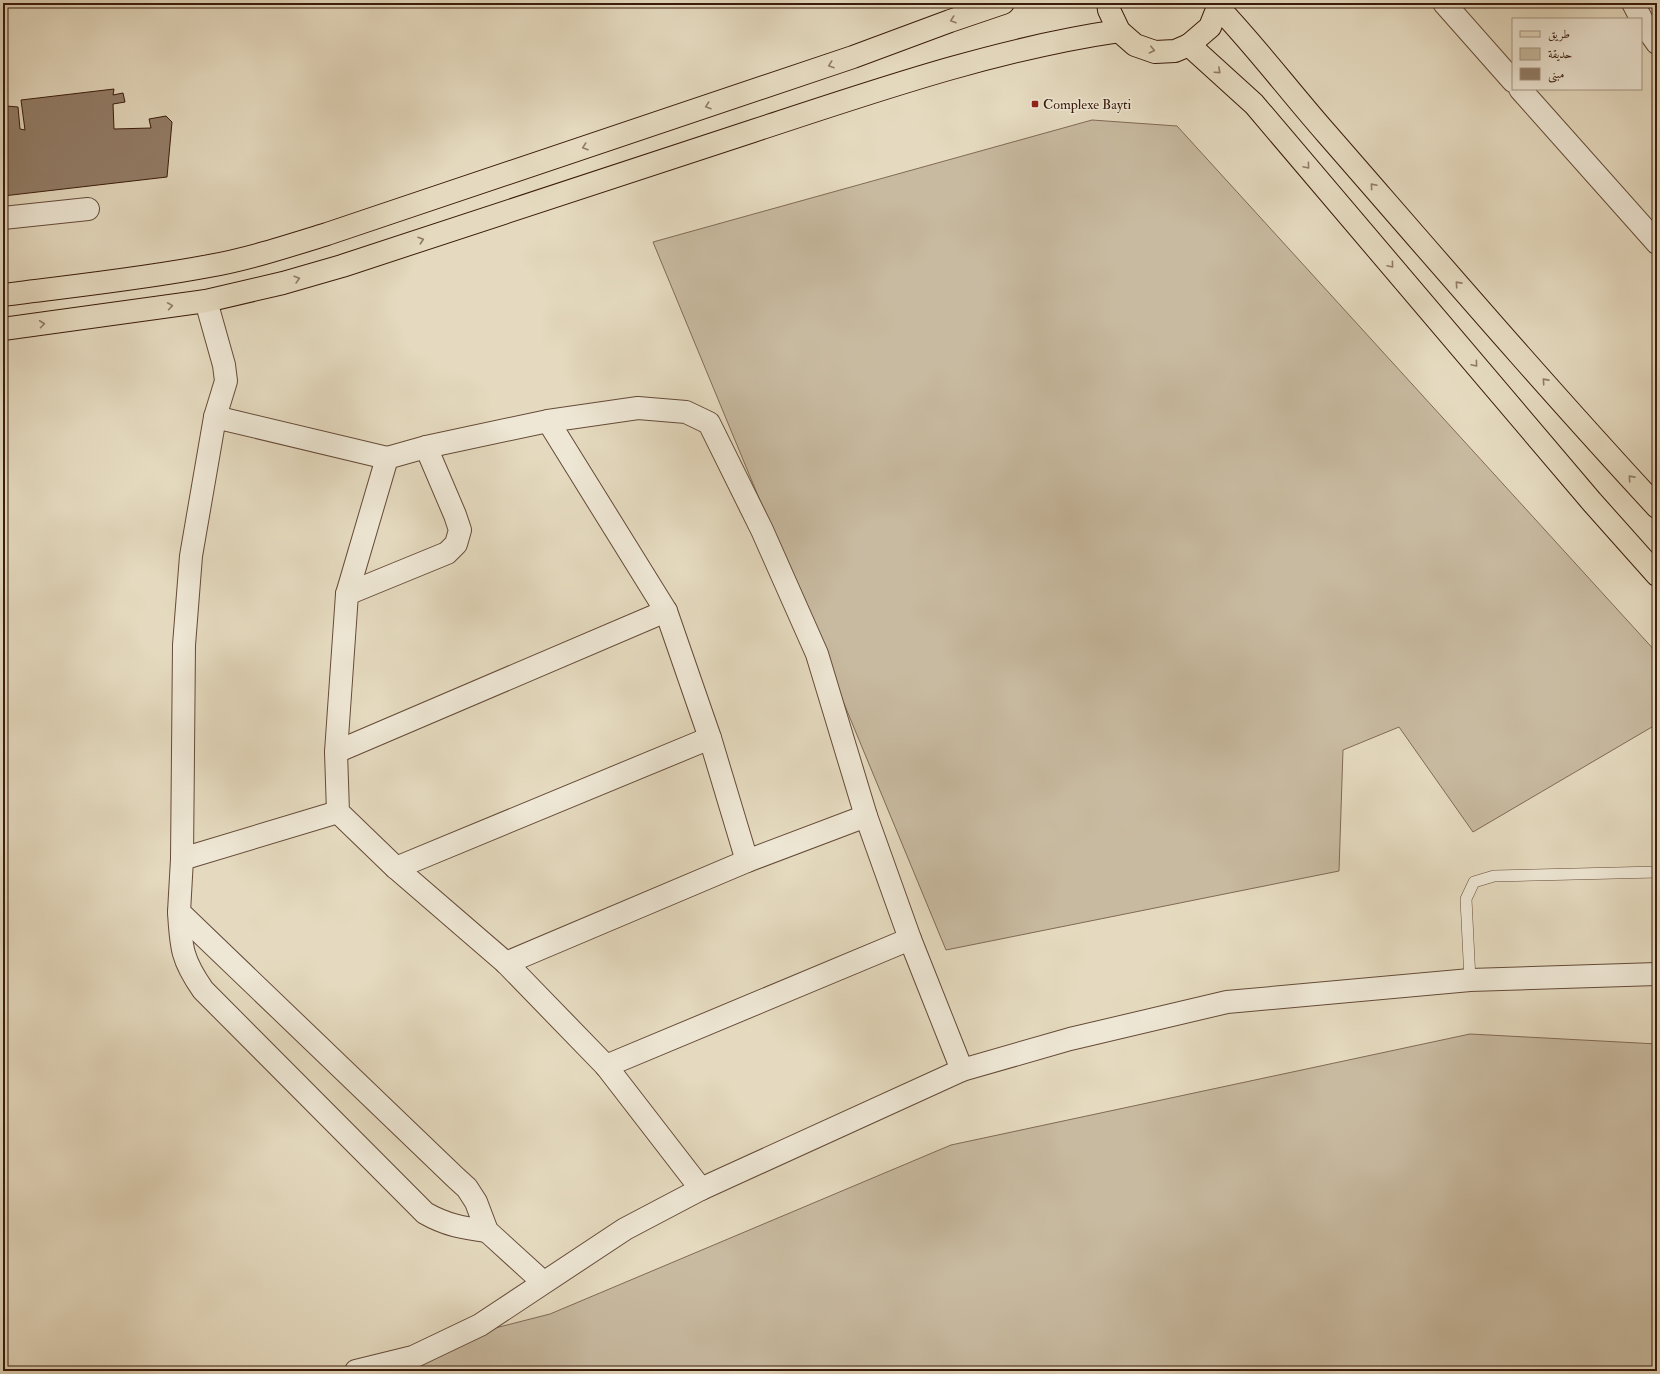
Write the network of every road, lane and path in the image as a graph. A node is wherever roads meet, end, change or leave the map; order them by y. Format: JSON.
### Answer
{"nodes":[{"id":1,"x":1004,"y":3,"type":"edge"},
{"id":2,"x":1108,"y":3,"type":"edge"},
{"id":3,"x":1444,"y":3,"type":"edge"},
{"id":4,"x":1633,"y":3,"type":"edge"},
{"id":5,"x":1218,"y":5,"type":"edge"},
{"id":6,"x":1641,"y":18,"type":"edge"},
{"id":7,"x":1642,"y":20,"type":"edge"},
{"id":8,"x":1119,"y":31,"type":"junction"},
{"id":9,"x":1657,"y":43,"type":"edge"},
{"id":10,"x":1189,"y":45,"type":"junction"},
{"id":11,"x":1512,"y":80,"type":"edge"},
{"id":12,"x":1521,"y":90,"type":"edge"},
{"id":13,"x":88,"y":209,"type":"dead end"},
{"id":14,"x":3,"y":218,"type":"edge"},
{"id":15,"x":1657,"y":243,"type":"edge"},
{"id":16,"x":3,"y":294,"type":"edge"},
{"id":17,"x":206,"y":301,"type":"junction"},
{"id":18,"x":3,"y":329,"type":"edge"},
{"id":19,"x":215,"y":416,"type":"junction"},
{"id":20,"x":548,"y":421,"type":"junction"},
{"id":21,"x":426,"y":447,"type":"junction"},
{"id":22,"x":387,"y":458,"type":"junction"},
{"id":23,"x":1657,"y":507,"type":"edge"},
{"id":24,"x":1657,"y":575,"type":"edge"},
{"id":25,"x":347,"y":594,"type":"junction"},
{"id":26,"x":666,"y":611,"type":"junction"},
{"id":27,"x":710,"y":738,"type":"junction"},
{"id":28,"x":336,"y":752,"type":"junction"},
{"id":29,"x":338,"y":812,"type":"junction"},
{"id":30,"x":866,"y":816,"type":"junction"},
{"id":31,"x":182,"y":859,"type":"junction"},
{"id":32,"x":747,"y":861,"type":"junction"},
{"id":33,"x":396,"y":868,"type":"junction"},
{"id":34,"x":1657,"y":872,"type":"edge"},
{"id":35,"x":179,"y":912,"type":"junction"},
{"id":36,"x":910,"y":939,"type":"junction"},
{"id":37,"x":506,"y":963,"type":"junction"},
{"id":38,"x":1657,"y":974,"type":"edge"},
{"id":39,"x":1470,"y":980,"type":"junction"},
{"id":40,"x":606,"y":1066,"type":"junction"},
{"id":41,"x":962,"y":1070,"type":"junction"},
{"id":42,"x":701,"y":1189,"type":"junction"},
{"id":43,"x":487,"y":1231,"type":"junction"},
{"id":44,"x":543,"y":1282,"type":"junction"},
{"id":45,"x":356,"y":1371,"type":"edge"}],
"edges":[{"from":1,"to":16,"type":"main road","one_way":true},
{"from":2,"to":8,"type":"main road"},
{"from":3,"to":11,"type":"street"},
{"from":4,"to":6,"type":"street"},
{"from":5,"to":10,"type":"main road"},
{"from":23,"to":5,"type":"main road","one_way":true},
{"from":7,"to":9,"type":"street"},
{"from":8,"to":10,"type":"main road","one_way":true},
{"from":17,"to":8,"type":"main road","one_way":true},
{"from":10,"to":24,"type":"main road","one_way":true},
{"from":12,"to":15,"type":"street"},
{"from":13,"to":14,"type":"street"},
{"from":18,"to":17,"type":"main road","one_way":true},
{"from":17,"to":19,"type":"street"},
{"from":19,"to":22,"type":"street"},
{"from":19,"to":31,"type":"street"},
{"from":20,"to":21,"type":"street"},
{"from":20,"to":26,"type":"street"},
{"from":20,"to":30,"type":"street"},
{"from":21,"to":22,"type":"street"},
{"from":21,"to":25,"type":"street"},
{"from":22,"to":25,"type":"street"},
{"from":25,"to":28,"type":"street"},
{"from":26,"to":27,"type":"street"},
{"from":26,"to":28,"type":"street"},
{"from":27,"to":32,"type":"street"},
{"from":27,"to":33,"type":"street"},
{"from":28,"to":29,"type":"street"},
{"from":29,"to":31,"type":"street"},
{"from":29,"to":33,"type":"street"},
{"from":30,"to":32,"type":"street"},
{"from":30,"to":36,"type":"street"},
{"from":31,"to":35,"type":"street"},
{"from":32,"to":37,"type":"street"},
{"from":33,"to":37,"type":"street"},
{"from":34,"to":39,"type":"lane"},
{"from":35,"to":43,"type":"street"},
{"from":35,"to":43,"type":"street"},
{"from":36,"to":40,"type":"street"},
{"from":36,"to":41,"type":"street"},
{"from":37,"to":40,"type":"street"},
{"from":38,"to":39,"type":"street"},
{"from":39,"to":41,"type":"street"},
{"from":40,"to":42,"type":"street"},
{"from":41,"to":42,"type":"street"},
{"from":42,"to":44,"type":"street"},
{"from":43,"to":44,"type":"street"},
{"from":44,"to":45,"type":"street"}]}
